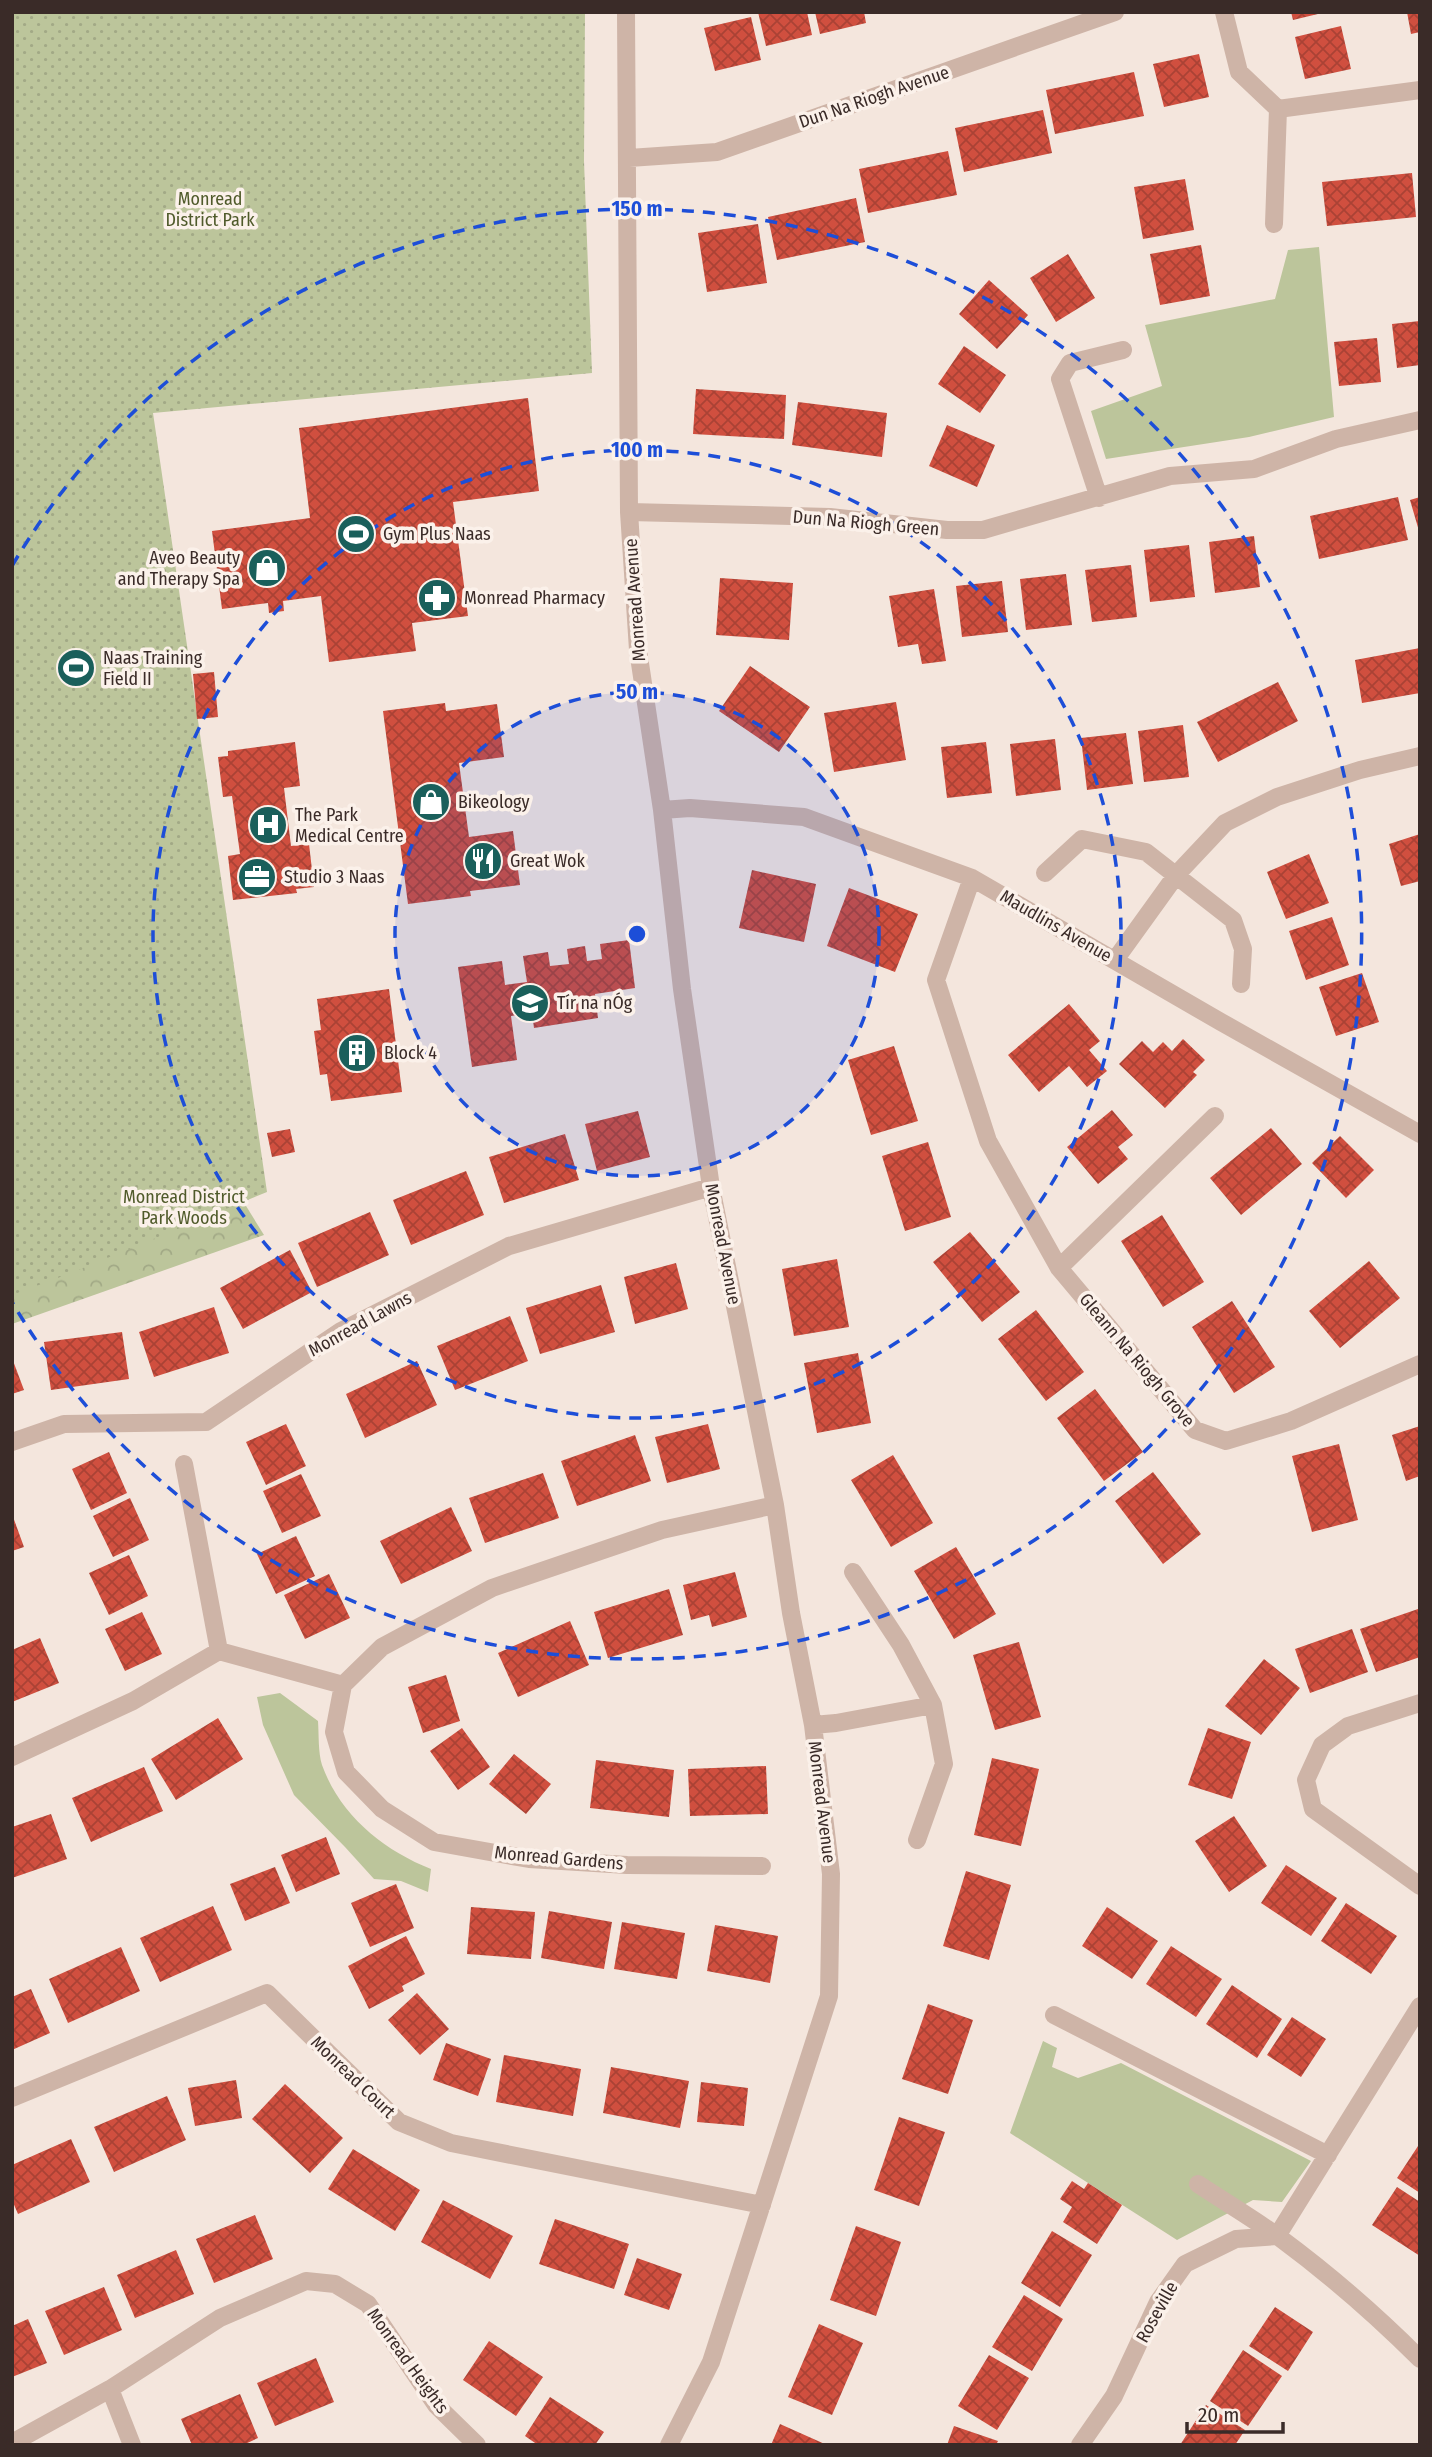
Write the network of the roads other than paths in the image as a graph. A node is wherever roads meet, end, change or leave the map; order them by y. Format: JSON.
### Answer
{"nodes":[{"id":1,"x":626,"y":12,"type":"edge"},
{"id":2,"x":1115,"y":12,"type":"edge"},
{"id":3,"x":1224,"y":12,"type":"edge"},
{"id":4,"x":1420,"y":90,"type":"edge"},
{"id":5,"x":1279,"y":109,"type":"junction"},
{"id":6,"x":629,"y":158,"type":"junction"},
{"id":7,"x":1274,"y":224,"type":"dead end"},
{"id":8,"x":1124,"y":350,"type":"dead end"},
{"id":9,"x":1420,"y":419,"type":"edge"},
{"id":10,"x":1099,"y":498,"type":"junction"},
{"id":11,"x":629,"y":512,"type":"junction"},
{"id":12,"x":1420,"y":757,"type":"edge"},
{"id":13,"x":662,"y":810,"type":"junction"},
{"id":14,"x":1045,"y":873,"type":"dead end"},
{"id":15,"x":1177,"y":874,"type":"junction"},
{"id":16,"x":972,"y":878,"type":"junction"},
{"id":17,"x":1115,"y":960,"type":"junction"},
{"id":18,"x":1241,"y":984,"type":"dead end"},
{"id":19,"x":1215,"y":1116,"type":"dead end"},
{"id":20,"x":1420,"y":1133,"type":"edge"},
{"id":21,"x":711,"y":1187,"type":"junction"},
{"id":22,"x":1059,"y":1268,"type":"junction"},
{"id":23,"x":1420,"y":1364,"type":"edge"},
{"id":24,"x":12,"y":1442,"type":"edge"},
{"id":25,"x":184,"y":1464,"type":"dead end"},
{"id":26,"x":775,"y":1505,"type":"junction"},
{"id":27,"x":853,"y":1572,"type":"dead end"},
{"id":28,"x":219,"y":1651,"type":"junction"},
{"id":29,"x":343,"y":1685,"type":"junction"},
{"id":30,"x":1420,"y":1703,"type":"edge"},
{"id":31,"x":933,"y":1704,"type":"junction"},
{"id":32,"x":813,"y":1725,"type":"junction"},
{"id":33,"x":12,"y":1757,"type":"edge"},
{"id":34,"x":917,"y":1840,"type":"dead end"},
{"id":35,"x":762,"y":1867,"type":"dead end"},
{"id":36,"x":1420,"y":1886,"type":"edge"},
{"id":37,"x":1420,"y":2006,"type":"edge"},
{"id":38,"x":1054,"y":2015,"type":"dead end"},
{"id":39,"x":12,"y":2098,"type":"edge"},
{"id":40,"x":1328,"y":2155,"type":"junction"},
{"id":41,"x":1198,"y":2184,"type":"dead end"},
{"id":42,"x":762,"y":2205,"type":"junction"},
{"id":43,"x":1277,"y":2236,"type":"junction"},
{"id":44,"x":1420,"y":2359,"type":"edge"},
{"id":45,"x":110,"y":2389,"type":"junction"},
{"id":46,"x":12,"y":2444,"type":"edge"},
{"id":47,"x":132,"y":2445,"type":"edge"},
{"id":48,"x":477,"y":2445,"type":"edge"},
{"id":49,"x":668,"y":2445,"type":"edge"},
{"id":50,"x":1080,"y":2445,"type":"edge"}],
"edges":[{"from":1,"to":6,"type":"street","name":"Monread Avenue"},
{"from":2,"to":6,"type":"street","name":"Dun Na Riogh Avenue"},
{"from":3,"to":5,"type":"street"},
{"from":4,"to":5,"type":"street"},
{"from":5,"to":7,"type":"street"},
{"from":6,"to":11,"type":"street","name":"Monread Avenue"},
{"from":8,"to":10,"type":"street"},
{"from":9,"to":10,"type":"street","name":"Dun Na Riogh Green"},
{"from":10,"to":11,"type":"street","name":"Dun Na Riogh Green"},
{"from":11,"to":13,"type":"street","name":"Monread Avenue"},
{"from":12,"to":15,"type":"street"},
{"from":13,"to":16,"type":"street","name":"Maudlins Avenue"},
{"from":13,"to":21,"type":"street","name":"Monread Avenue"},
{"from":14,"to":15,"type":"street"},
{"from":15,"to":17,"type":"street"},
{"from":15,"to":18,"type":"street"},
{"from":16,"to":17,"type":"street","name":"Maudlins Avenue"},
{"from":16,"to":22,"type":"street","name":"Gleann Na Riogh Grove"},
{"from":17,"to":20,"type":"street","name":"Maudlins Avenue"},
{"from":19,"to":22,"type":"street"},
{"from":21,"to":24,"type":"street","name":"Monread Lawns"},
{"from":21,"to":26,"type":"street","name":"Monread Avenue"},
{"from":22,"to":23,"type":"street","name":"Gleann Na Riogh Grove"},
{"from":25,"to":28,"type":"street"},
{"from":26,"to":29,"type":"street"},
{"from":26,"to":32,"type":"street","name":"Monread Avenue"},
{"from":27,"to":31,"type":"street"},
{"from":28,"to":29,"type":"street"},
{"from":28,"to":33,"type":"street"},
{"from":29,"to":35,"type":"street","name":"Monread Gardens"},
{"from":30,"to":36,"type":"street"},
{"from":31,"to":32,"type":"street"},
{"from":31,"to":34,"type":"street"},
{"from":32,"to":42,"type":"street","name":"Monread Avenue"},
{"from":37,"to":40,"type":"street"},
{"from":38,"to":40,"type":"street"},
{"from":39,"to":42,"type":"street","name":"Monread Court"},
{"from":40,"to":43,"type":"street"},
{"from":41,"to":43,"type":"street"},
{"from":42,"to":49,"type":"street","name":"Monread Avenue"},
{"from":43,"to":44,"type":"street"},
{"from":43,"to":50,"type":"street","name":"Roseville"},
{"from":45,"to":46,"type":"street","name":"Monread Heights"},
{"from":45,"to":47,"type":"street"},
{"from":45,"to":48,"type":"street","name":"Monread Heights"}]}
